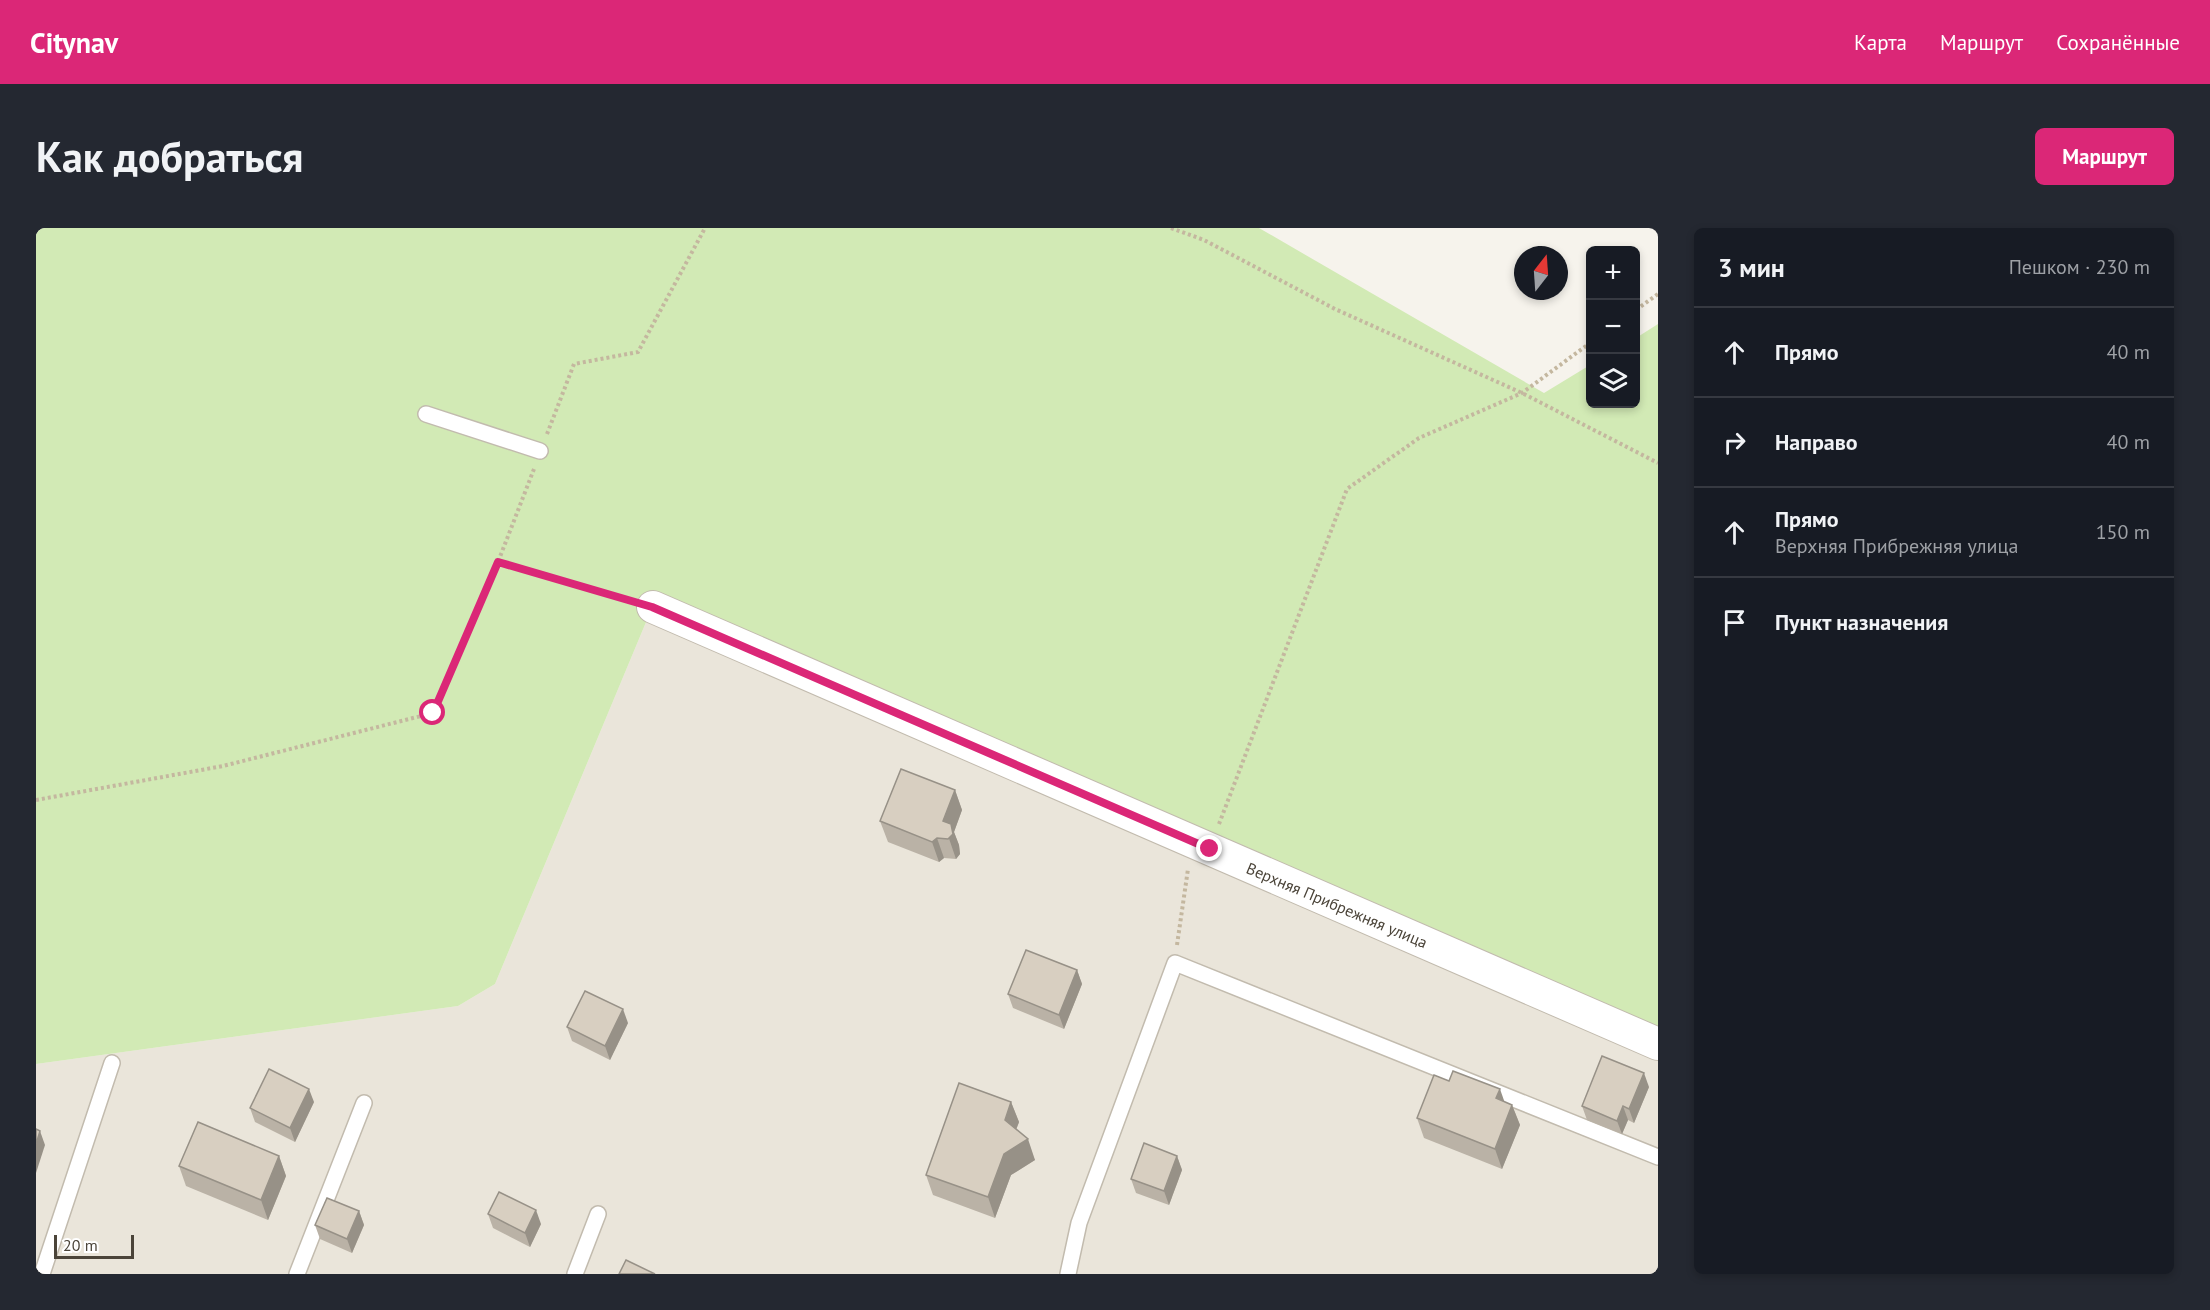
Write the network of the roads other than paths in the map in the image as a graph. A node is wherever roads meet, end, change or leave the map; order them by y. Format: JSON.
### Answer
{"nodes":[{"id":1,"x":426,"y":414,"type":"dead end"},
{"id":2,"x":540,"y":451,"type":"road end"},
{"id":3,"x":652,"y":607,"type":"road end"},
{"id":4,"x":1658,"y":1044,"type":"edge"},
{"id":5,"x":112,"y":1063,"type":"dead end"},
{"id":6,"x":364,"y":1103,"type":"dead end"},
{"id":7,"x":1658,"y":1157,"type":"edge"},
{"id":8,"x":597,"y":1214,"type":"dead end"},
{"id":9,"x":42,"y":1274,"type":"edge"},
{"id":10,"x":297,"y":1274,"type":"edge"},
{"id":11,"x":575,"y":1274,"type":"edge"},
{"id":12,"x":1068,"y":1274,"type":"edge"}],
"edges":[{"from":1,"to":2,"type":"lane"},
{"from":3,"to":4,"type":"street","name":"Верхняя Прибрежняя улица"},
{"from":5,"to":9,"type":"lane"},
{"from":6,"to":10,"type":"lane"},
{"from":7,"to":12,"type":"lane"},
{"from":8,"to":11,"type":"lane"}]}
